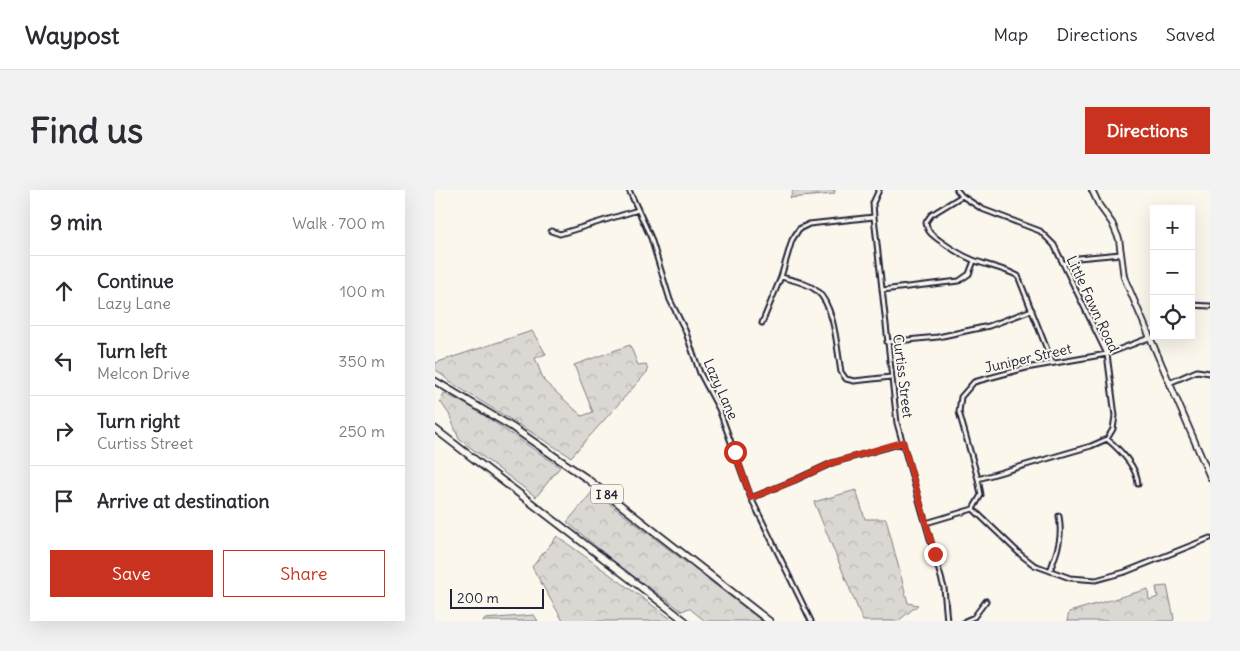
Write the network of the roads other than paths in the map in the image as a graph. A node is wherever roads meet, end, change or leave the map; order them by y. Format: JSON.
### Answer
{"nodes":[{"id":1,"x":629,"y":190,"type":"edge"},
{"id":2,"x":879,"y":190,"type":"edge"},
{"id":3,"x":957,"y":190,"type":"edge"},
{"id":4,"x":1092,"y":190,"type":"edge"},
{"id":5,"x":962,"y":196,"type":"junction"},
{"id":6,"x":638,"y":210,"type":"junction"},
{"id":7,"x":874,"y":217,"type":"junction"},
{"id":8,"x":551,"y":231,"type":"dead end"},
{"id":9,"x":1121,"y":254,"type":"junction"},
{"id":10,"x":974,"y":261,"type":"junction"},
{"id":11,"x":1063,"y":264,"type":"junction"},
{"id":12,"x":781,"y":276,"type":"junction"},
{"id":13,"x":882,"y":290,"type":"junction"},
{"id":14,"x":1195,"y":305,"type":"edge"},
{"id":15,"x":1210,"y":306,"type":"edge"},
{"id":16,"x":1032,"y":310,"type":"junction"},
{"id":17,"x":762,"y":323,"type":"dead end"},
{"id":18,"x":1149,"y":338,"type":"junction"},
{"id":19,"x":887,"y":342,"type":"junction"},
{"id":20,"x":1107,"y":354,"type":"junction"},
{"id":21,"x":1052,"y":363,"type":"junction"},
{"id":22,"x":1210,"y":373,"type":"edge"},
{"id":23,"x":891,"y":377,"type":"junction"},
{"id":24,"x":435,"y":381,"type":"edge"},
{"id":25,"x":1169,"y":383,"type":"junction"},
{"id":26,"x":435,"y":428,"type":"edge"},
{"id":27,"x":1107,"y":439,"type":"junction"},
{"id":28,"x":903,"y":442,"type":"junction"},
{"id":29,"x":1210,"y":459,"type":"edge"},
{"id":30,"x":1204,"y":462,"type":"junction"},
{"id":31,"x":1210,"y":477,"type":"edge"},
{"id":32,"x":978,"y":479,"type":"junction"},
{"id":33,"x":1137,"y":484,"type":"dead end"},
{"id":34,"x":751,"y":498,"type":"junction"},
{"id":35,"x":973,"y":509,"type":"junction"},
{"id":36,"x":1059,"y":516,"type":"dead end"},
{"id":37,"x":926,"y":523,"type":"junction"},
{"id":38,"x":1210,"y":538,"type":"edge"},
{"id":39,"x":1049,"y":571,"type":"junction"},
{"id":40,"x":986,"y":602,"type":"dead end"},
{"id":41,"x":685,"y":621,"type":"edge"},
{"id":42,"x":769,"y":621,"type":"edge"},
{"id":43,"x":811,"y":621,"type":"edge"},
{"id":44,"x":947,"y":621,"type":"edge"},
{"id":45,"x":951,"y":621,"type":"edge"},
{"id":46,"x":965,"y":621,"type":"edge"}],
"edges":[{"from":1,"to":6,"type":"street","name":"Lazy Lane"},
{"from":2,"to":7,"type":"street","name":"Curtiss Street"},
{"from":3,"to":5,"type":"street","name":"Little Fawn Road"},
{"from":4,"to":9,"type":"street"},
{"from":5,"to":10,"type":"street"},
{"from":5,"to":11,"type":"street","name":"Little Fawn Road"},
{"from":6,"to":8,"type":"street"},
{"from":6,"to":34,"type":"street","name":"Lazy Lane"},
{"from":7,"to":12,"type":"street"},
{"from":7,"to":13,"type":"street","name":"Curtiss Street"},
{"from":9,"to":11,"type":"street"},
{"from":9,"to":18,"type":"street"},
{"from":10,"to":13,"type":"street"},
{"from":10,"to":16,"type":"street"},
{"from":11,"to":20,"type":"street","name":"Little Fawn Road"},
{"from":12,"to":17,"type":"street"},
{"from":12,"to":23,"type":"street"},
{"from":13,"to":19,"type":"street","name":"Curtiss Street"},
{"from":14,"to":15,"type":"street"},
{"from":16,"to":19,"type":"street"},
{"from":16,"to":21,"type":"street"},
{"from":18,"to":20,"type":"street","name":"Juniper Street"},
{"from":18,"to":25,"type":"street"},
{"from":19,"to":23,"type":"street","name":"Curtiss Street"},
{"from":20,"to":21,"type":"street","name":"Juniper Street"},
{"from":20,"to":27,"type":"street","name":"Little Fawn Road"},
{"from":21,"to":32,"type":"street","name":"Juniper Street"},
{"from":22,"to":25,"type":"street"},
{"from":23,"to":28,"type":"street","name":"Curtiss Street"},
{"from":24,"to":42,"type":"highway","number":"I 84"},
{"from":25,"to":30,"type":"street"},
{"from":26,"to":41,"type":"highway"},
{"from":27,"to":32,"type":"street"},
{"from":27,"to":33,"type":"street"},
{"from":28,"to":34,"type":"street"},
{"from":28,"to":37,"type":"street","name":"Curtiss Street"},
{"from":29,"to":30,"type":"street"},
{"from":30,"to":31,"type":"street"},
{"from":32,"to":35,"type":"street","name":"Juniper Street"},
{"from":34,"to":43,"type":"street","name":"Lazy Lane"},
{"from":35,"to":37,"type":"street"},
{"from":35,"to":39,"type":"street"},
{"from":36,"to":39,"type":"street"},
{"from":37,"to":44,"type":"street","name":"Curtiss Street"},
{"from":38,"to":39,"type":"street"},
{"from":40,"to":46,"type":"street"},
{"from":44,"to":45,"type":"street"}]}
